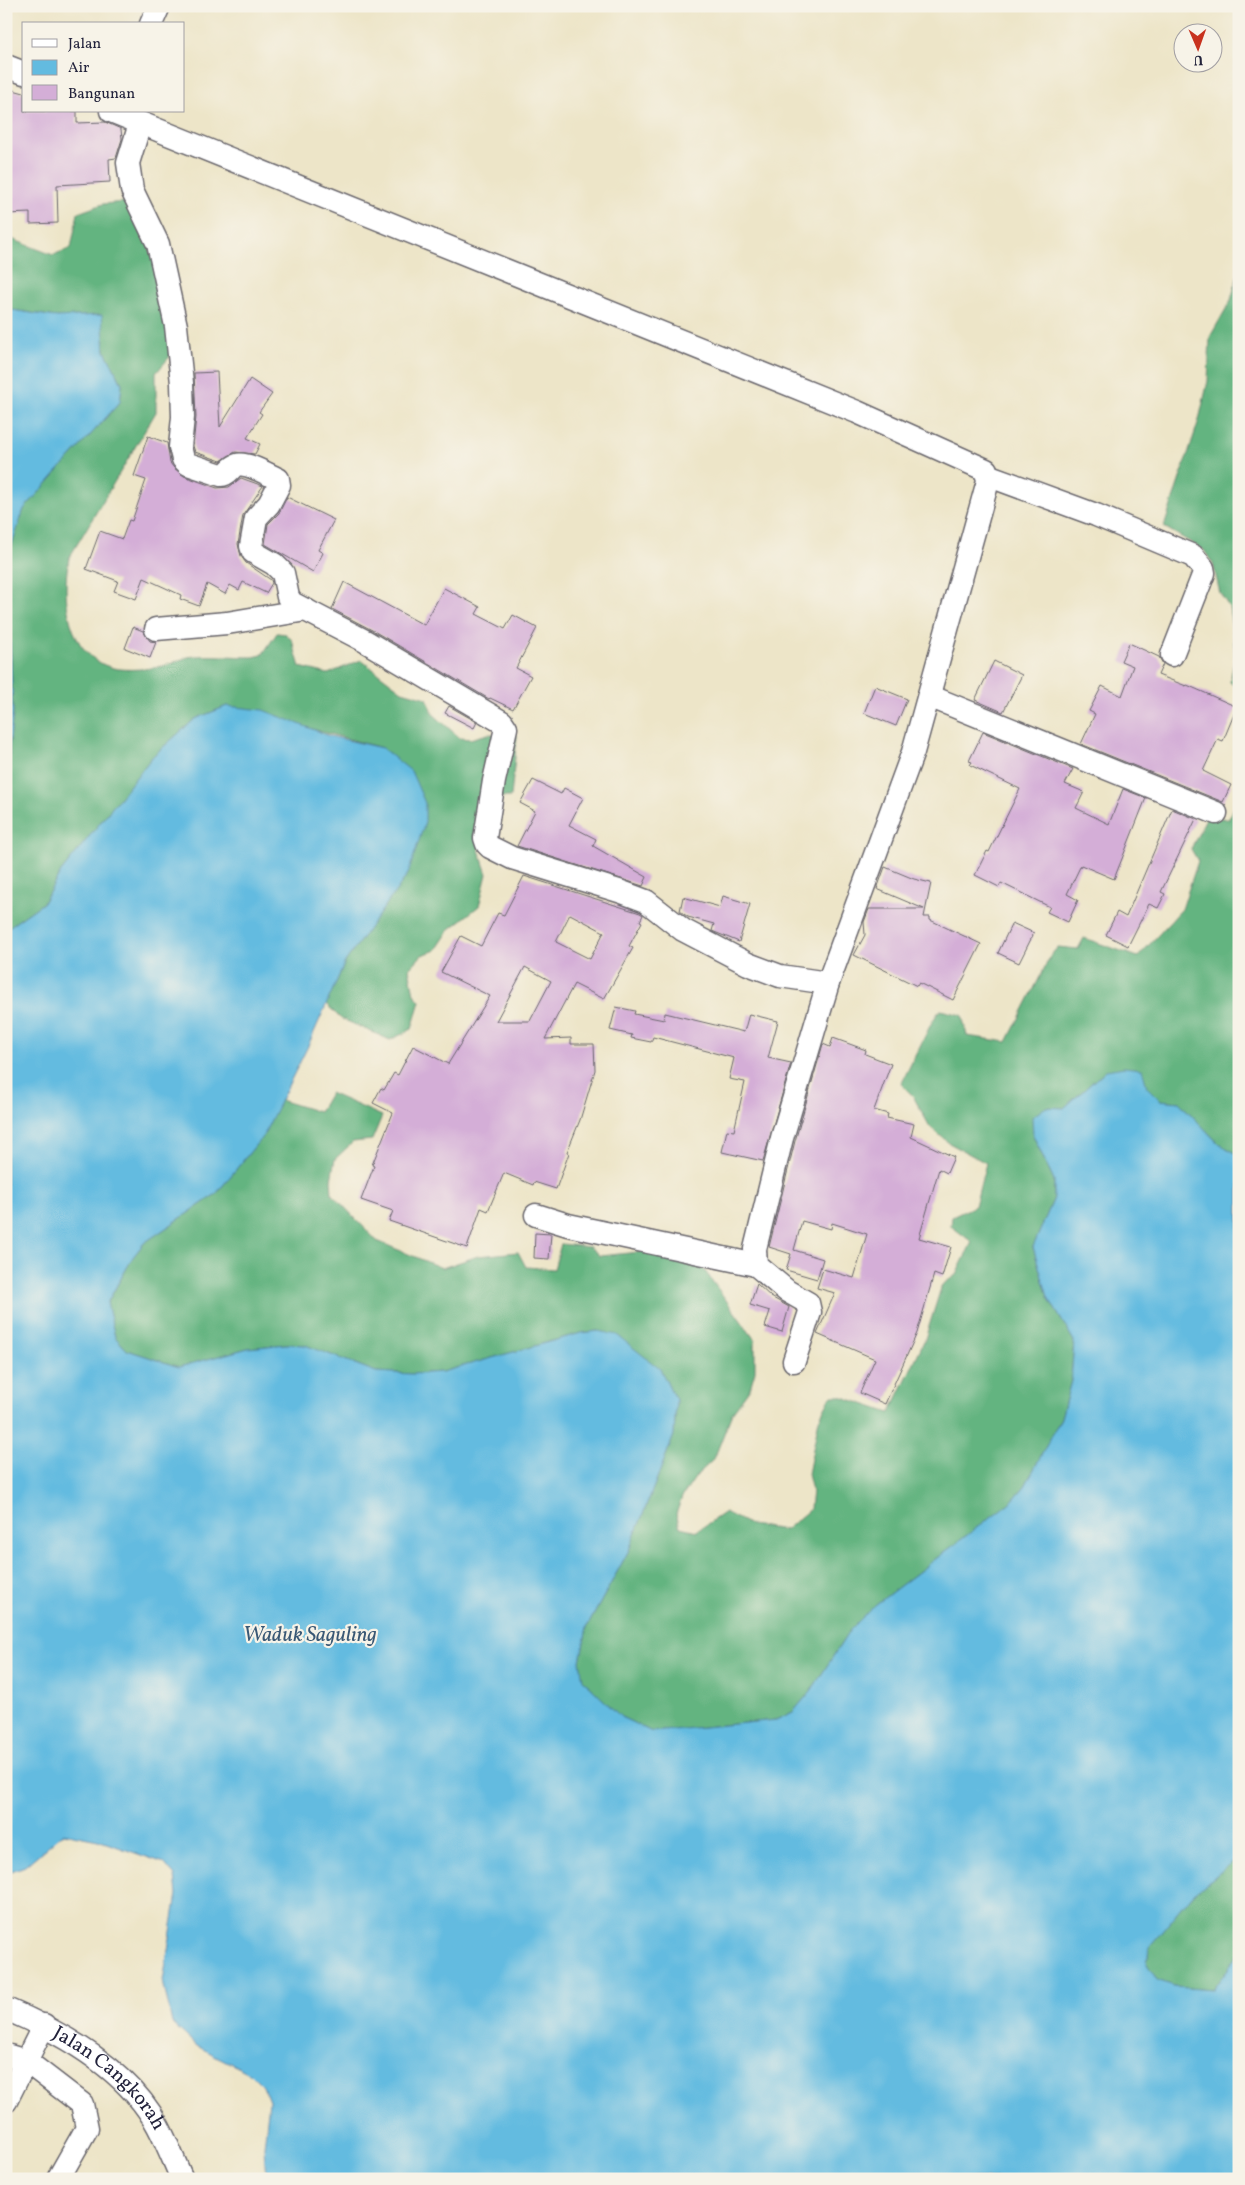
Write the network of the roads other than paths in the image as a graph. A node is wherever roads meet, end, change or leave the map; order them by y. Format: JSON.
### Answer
{"nodes":[{"id":1,"x":159,"y":6,"type":"edge"},
{"id":2,"x":152,"y":22,"type":"edge"},
{"id":3,"x":6,"y":66,"type":"edge"},
{"id":4,"x":22,"y":72,"type":"edge"},
{"id":5,"x":112,"y":112,"type":"edge"},
{"id":6,"x":140,"y":124,"type":"junction"},
{"id":7,"x":987,"y":475,"type":"junction"},
{"id":8,"x":306,"y":610,"type":"junction"},
{"id":9,"x":156,"y":629,"type":"dead end"},
{"id":10,"x":1172,"y":655,"type":"dead end"},
{"id":11,"x":929,"y":696,"type":"junction"},
{"id":12,"x":1216,"y":813,"type":"dead end"},
{"id":13,"x":828,"y":983,"type":"junction"},
{"id":14,"x":536,"y":1216,"type":"dead end"},
{"id":15,"x":756,"y":1265,"type":"junction"},
{"id":16,"x":794,"y":1361,"type":"dead end"},
{"id":17,"x":6,"y":2009,"type":"edge"},
{"id":18,"x":44,"y":2025,"type":"junction"},
{"id":19,"x":16,"y":2058,"type":"edge"},
{"id":20,"x":6,"y":2101,"type":"edge"},
{"id":21,"x":58,"y":2179,"type":"edge"},
{"id":22,"x":182,"y":2179,"type":"edge"}],
"edges":[{"from":1,"to":2,"type":"street"},
{"from":3,"to":4,"type":"street"},
{"from":5,"to":6,"type":"street"},
{"from":6,"to":7,"type":"street"},
{"from":6,"to":8,"type":"street"},
{"from":7,"to":10,"type":"street"},
{"from":7,"to":11,"type":"street"},
{"from":8,"to":9,"type":"street"},
{"from":8,"to":13,"type":"street"},
{"from":11,"to":12,"type":"street"},
{"from":11,"to":13,"type":"street"},
{"from":13,"to":15,"type":"street"},
{"from":14,"to":15,"type":"street"},
{"from":15,"to":16,"type":"street"},
{"from":17,"to":18,"type":"street","name":"Jalan Cangkorah"},
{"from":18,"to":19,"type":"street"},
{"from":18,"to":22,"type":"street","name":"Jalan Cangkorah"},
{"from":19,"to":20,"type":"street"},
{"from":19,"to":21,"type":"street"}]}
